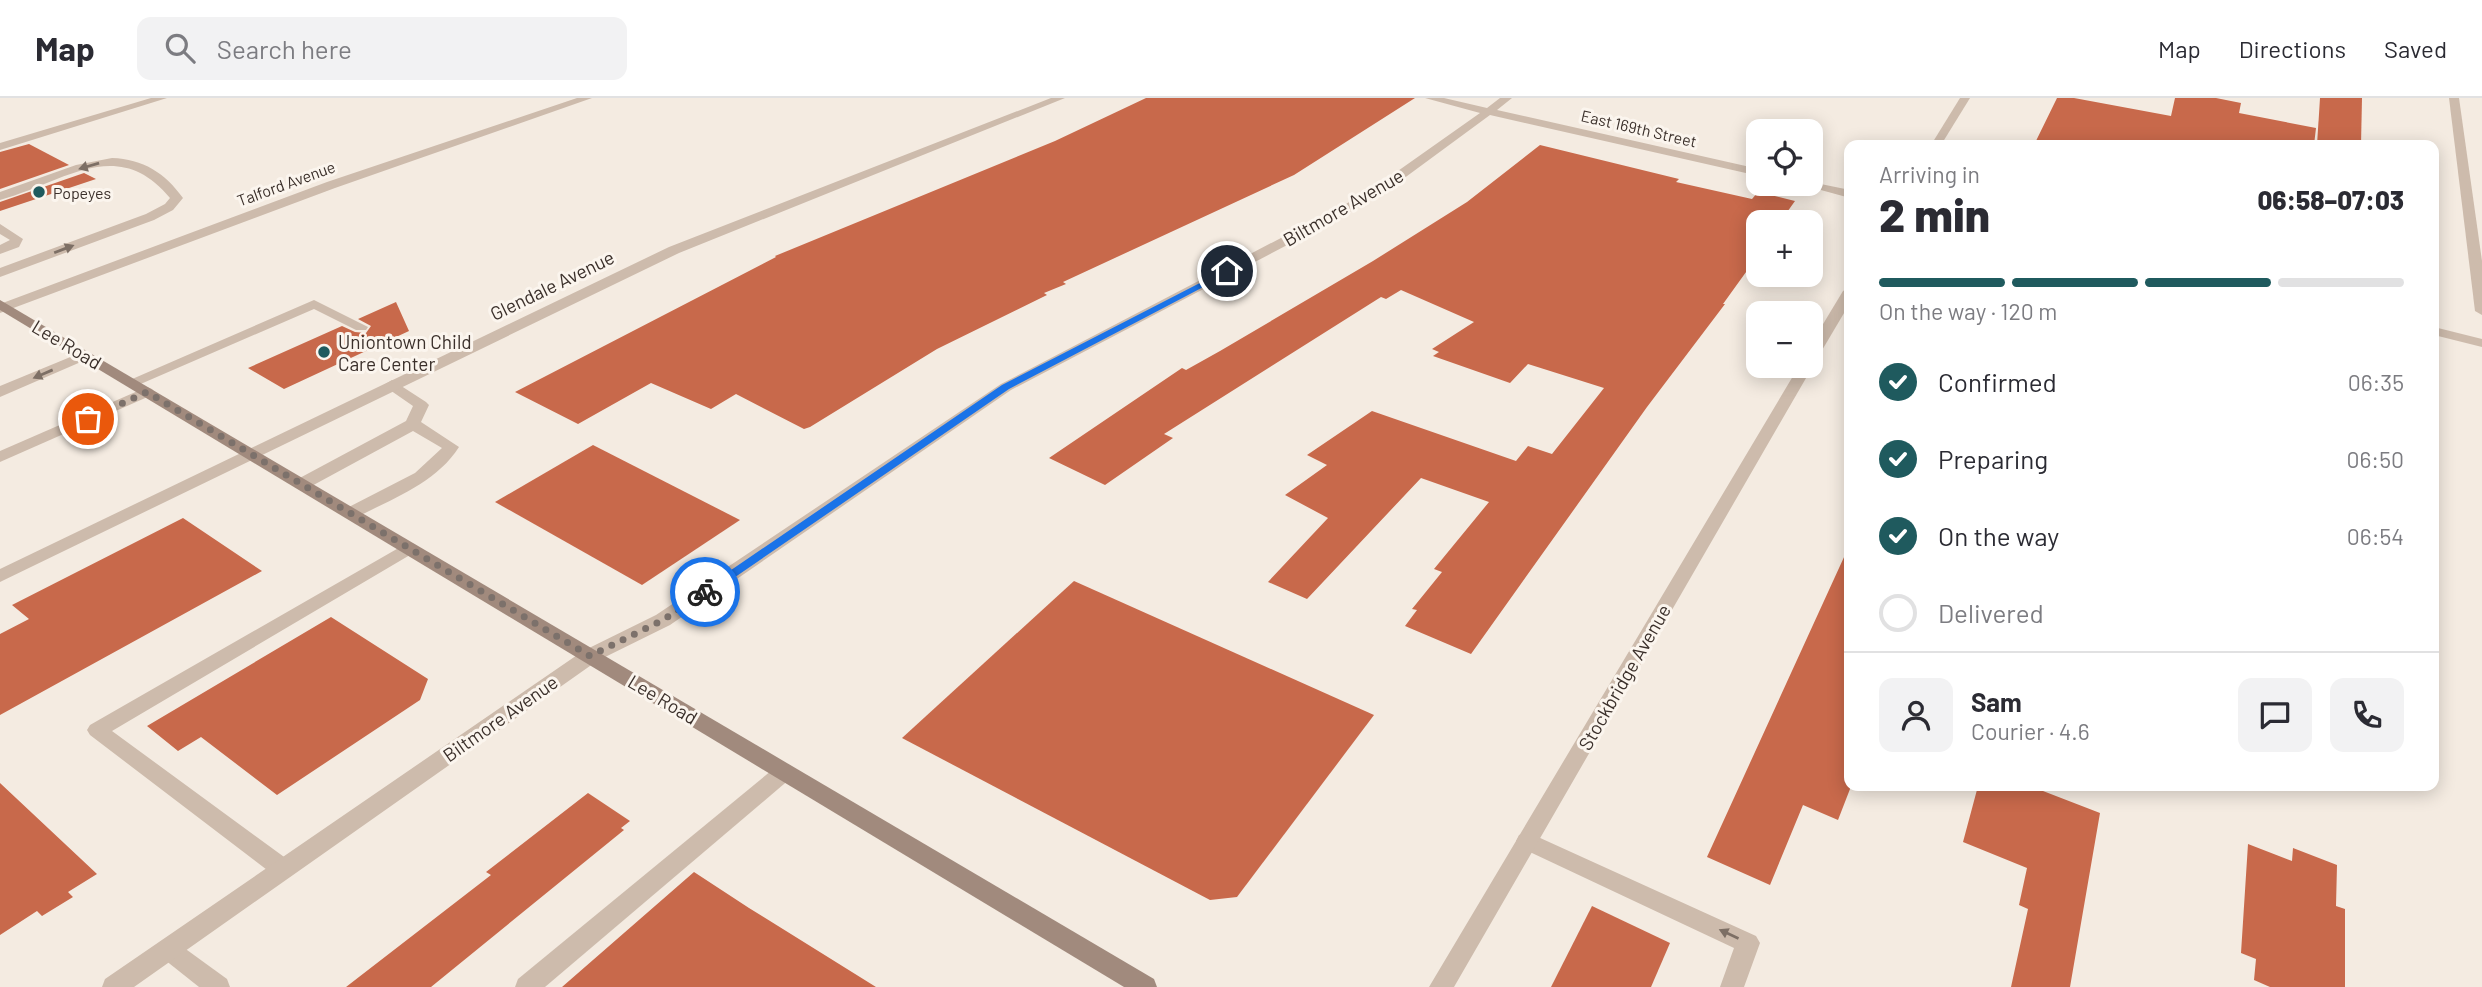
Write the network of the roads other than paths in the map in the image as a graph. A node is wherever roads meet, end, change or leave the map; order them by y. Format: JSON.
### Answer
{"nodes":[{"id":1,"x":162,"y":98,"type":"edge"},
{"id":2,"x":587,"y":98,"type":"edge"},
{"id":3,"x":1060,"y":98,"type":"edge"},
{"id":4,"x":1430,"y":98,"type":"edge"},
{"id":5,"x":1507,"y":98,"type":"edge"},
{"id":6,"x":1965,"y":98,"type":"edge"},
{"id":7,"x":2454,"y":98,"type":"edge"},
{"id":8,"x":1489,"y":112,"type":"junction"},
{"id":9,"x":1939,"y":140,"type":"edge"},
{"id":10,"x":0,"y":147,"type":"edge"},
{"id":11,"x":1746,"y":170,"type":"edge"},
{"id":12,"x":1823,"y":188,"type":"edge"},
{"id":13,"x":1844,"y":193,"type":"edge"},
{"id":14,"x":0,"y":196,"type":"edge"},
{"id":15,"x":0,"y":228,"type":"edge"},
{"id":16,"x":0,"y":250,"type":"edge"},
{"id":17,"x":0,"y":273,"type":"edge"},
{"id":18,"x":1844,"y":301,"type":"edge"},
{"id":19,"x":2,"y":307,"type":"edge"},
{"id":20,"x":2482,"y":312,"type":"edge"},
{"id":21,"x":361,"y":327,"type":"dead end"},
{"id":22,"x":2439,"y":332,"type":"edge"},
{"id":23,"x":1823,"y":337,"type":"edge"},
{"id":24,"x":2482,"y":343,"type":"edge"},
{"id":25,"x":85,"y":355,"type":"junction"},
{"id":26,"x":1799,"y":378,"type":"edge"},
{"id":27,"x":392,"y":385,"type":"junction"},
{"id":28,"x":139,"y":387,"type":"junction"},
{"id":29,"x":0,"y":392,"type":"edge"},
{"id":30,"x":413,"y":424,"type":"junction"},
{"id":31,"x":250,"y":453,"type":"junction"},
{"id":32,"x":0,"y":457,"type":"edge"},
{"id":33,"x":302,"y":484,"type":"junction"},
{"id":34,"x":351,"y":513,"type":"junction"},
{"id":35,"x":409,"y":548,"type":"junction"},
{"id":36,"x":0,"y":576,"type":"edge"},
{"id":37,"x":590,"y":656,"type":"junction"},
{"id":38,"x":784,"y":772,"type":"junction"},
{"id":39,"x":1527,"y":841,"type":"junction"},
{"id":40,"x":283,"y":869,"type":"junction"},
{"id":41,"x":168,"y":949,"type":"junction"},
{"id":42,"x":114,"y":987,"type":"edge"},
{"id":43,"x":218,"y":987,"type":"edge"},
{"id":44,"x":527,"y":987,"type":"edge"},
{"id":45,"x":1145,"y":987,"type":"edge"},
{"id":46,"x":1441,"y":987,"type":"edge"},
{"id":47,"x":1732,"y":987,"type":"edge"}],
"edges":[{"from":1,"to":10,"type":"street"},
{"from":2,"to":19,"type":"street","name":"Talford Avenue"},
{"from":3,"to":27,"type":"street","name":"Glendale Avenue"},
{"from":4,"to":8,"type":"street","name":"East 169th Street"},
{"from":5,"to":8,"type":"street","name":"Biltmore Avenue"},
{"from":6,"to":9,"type":"street"},
{"from":7,"to":20,"type":"street"},
{"from":8,"to":11,"type":"street","name":"East 169th Street"},
{"from":8,"to":37,"type":"street","name":"Biltmore Avenue"},
{"from":12,"to":13,"type":"street"},
{"from":17,"to":14,"type":"street","one_way":true},
{"from":15,"to":16,"type":"street"},
{"from":18,"to":23,"type":"street"},
{"from":19,"to":25,"type":"main road","name":"Lee Road"},
{"from":21,"to":28,"type":"street"},
{"from":22,"to":24,"type":"street"},
{"from":25,"to":28,"type":"main road","name":"Lee Road"},
{"from":25,"to":29,"type":"street","one_way":true},
{"from":26,"to":39,"type":"street","name":"Stockbridge Avenue"},
{"from":27,"to":30,"type":"street"},
{"from":27,"to":31,"type":"street","name":"Glendale Avenue"},
{"from":28,"to":31,"type":"main road","name":"Lee Road"},
{"from":28,"to":32,"type":"street"},
{"from":30,"to":33,"type":"street"},
{"from":30,"to":34,"type":"street"},
{"from":31,"to":33,"type":"main road","name":"Lee Road"},
{"from":31,"to":36,"type":"street","name":"Glendale Avenue"},
{"from":33,"to":34,"type":"main road","name":"Lee Road"},
{"from":34,"to":35,"type":"main road","name":"Lee Road"},
{"from":35,"to":37,"type":"main road","name":"Lee Road"},
{"from":35,"to":40,"type":"street"},
{"from":37,"to":38,"type":"main road","name":"Lee Road"},
{"from":37,"to":40,"type":"street","name":"Biltmore Avenue"},
{"from":38,"to":44,"type":"street"},
{"from":38,"to":45,"type":"main road","name":"Lee Road"},
{"from":39,"to":46,"type":"street","name":"Stockbridge Avenue"},
{"from":47,"to":39,"type":"street","one_way":true},
{"from":40,"to":41,"type":"street","name":"Biltmore Avenue"},
{"from":41,"to":42,"type":"street","name":"Biltmore Avenue"},
{"from":41,"to":43,"type":"street"}]}
